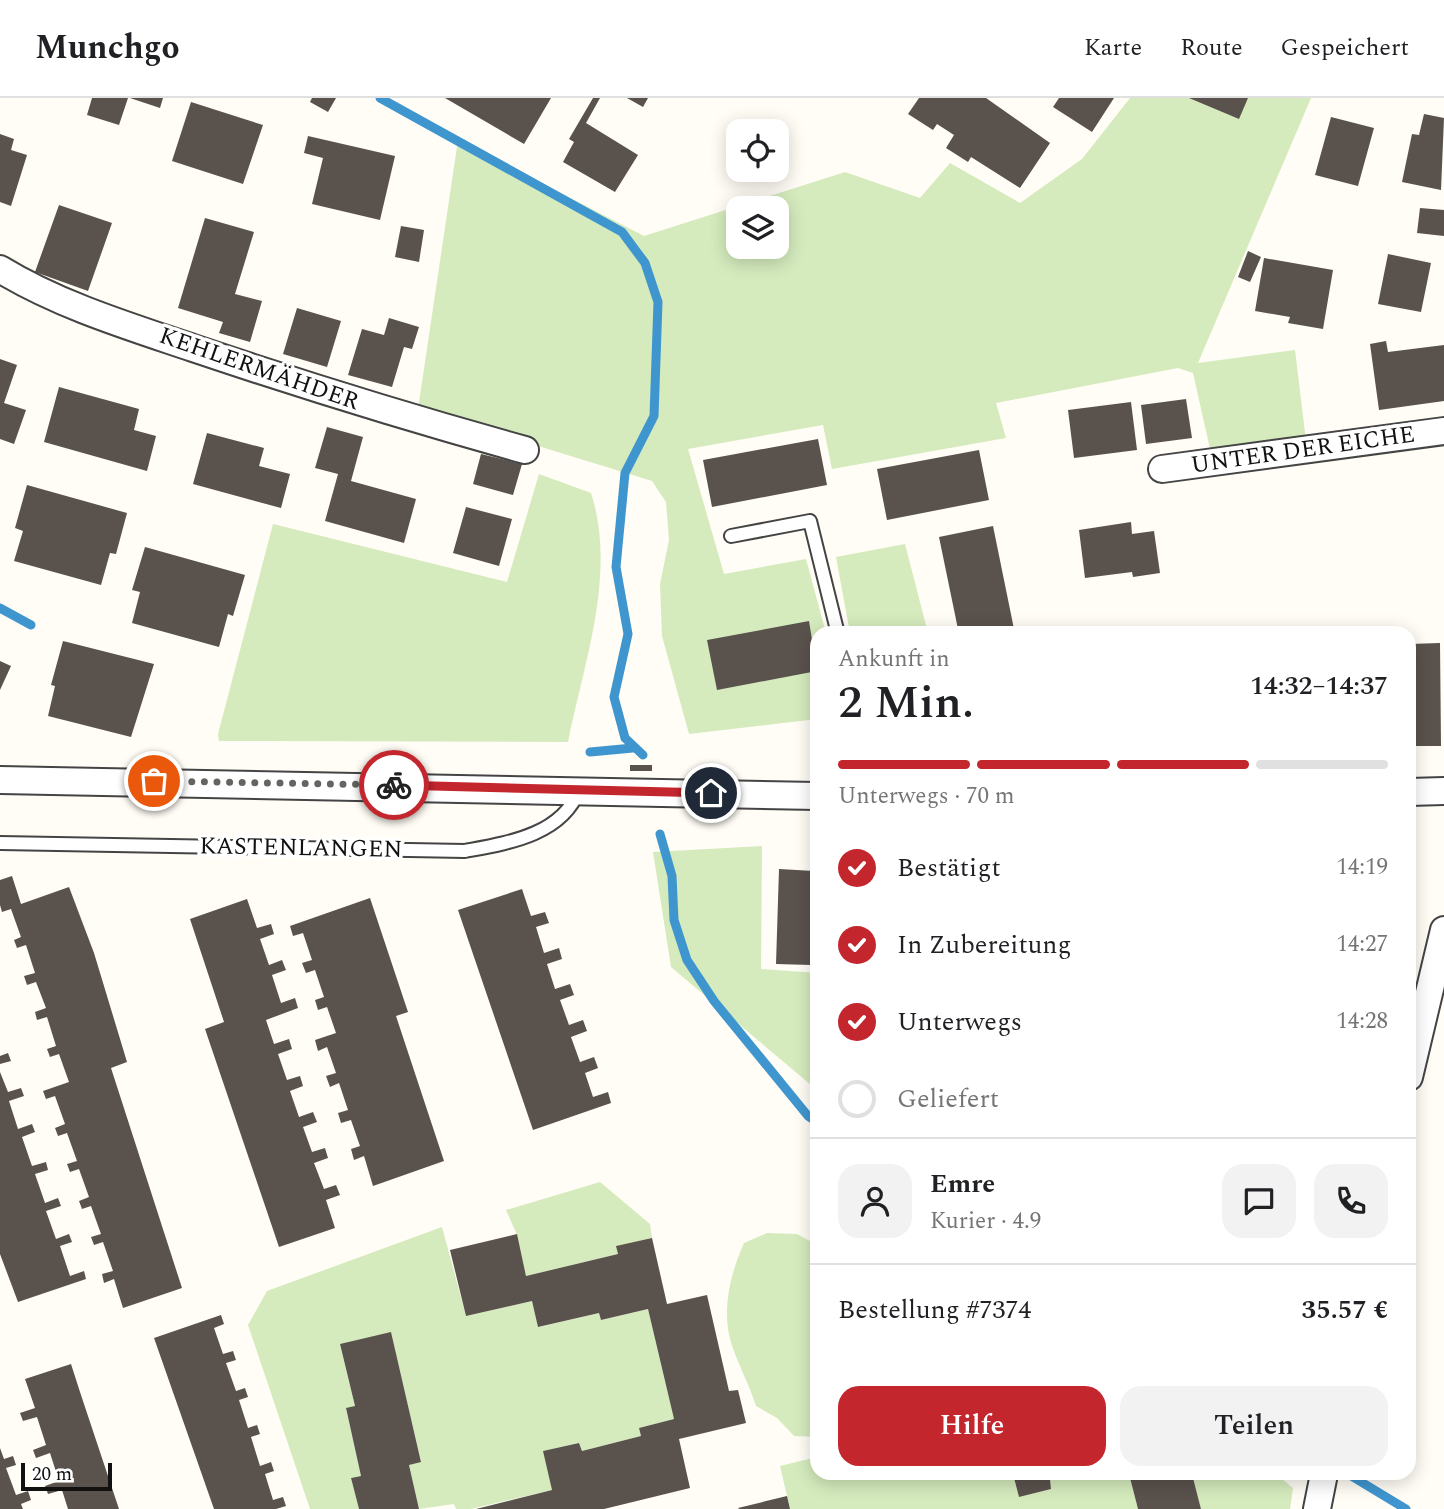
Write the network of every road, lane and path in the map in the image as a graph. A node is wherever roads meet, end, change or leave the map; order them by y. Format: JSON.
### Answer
{"nodes":[{"id":1,"x":0,"y":269,"type":"edge"},
{"id":2,"x":1444,"y":431,"type":"edge"},
{"id":3,"x":525,"y":450,"type":"dead end"},
{"id":4,"x":1162,"y":469,"type":"dead end"},
{"id":5,"x":731,"y":536,"type":"dead end"},
{"id":6,"x":836,"y":626,"type":"edge"},
{"id":7,"x":0,"y":780,"type":"edge"},
{"id":8,"x":579,"y":790,"type":"junction"},
{"id":9,"x":1444,"y":791,"type":"edge"},
{"id":10,"x":1416,"y":792,"type":"edge"},
{"id":11,"x":810,"y":796,"type":"edge"},
{"id":12,"x":0,"y":843,"type":"edge"},
{"id":13,"x":1444,"y":930,"type":"edge"},
{"id":14,"x":1416,"y":1048,"type":"edge"},
{"id":15,"x":1323,"y":1480,"type":"edge"},
{"id":16,"x":1317,"y":1509,"type":"edge"}],
"edges":[{"from":1,"to":3,"type":"street","name":"KEHLERMÄHDER"},
{"from":2,"to":4,"type":"street","name":"UNTER DER EICHE"},
{"from":5,"to":6,"type":"lane"},
{"from":7,"to":8,"type":"street"},
{"from":8,"to":11,"type":"street"},
{"from":8,"to":12,"type":"lane","name":"KASTENLANGEN"},
{"from":9,"to":10,"type":"street"},
{"from":13,"to":14,"type":"street"},
{"from":15,"to":16,"type":"street"}]}
